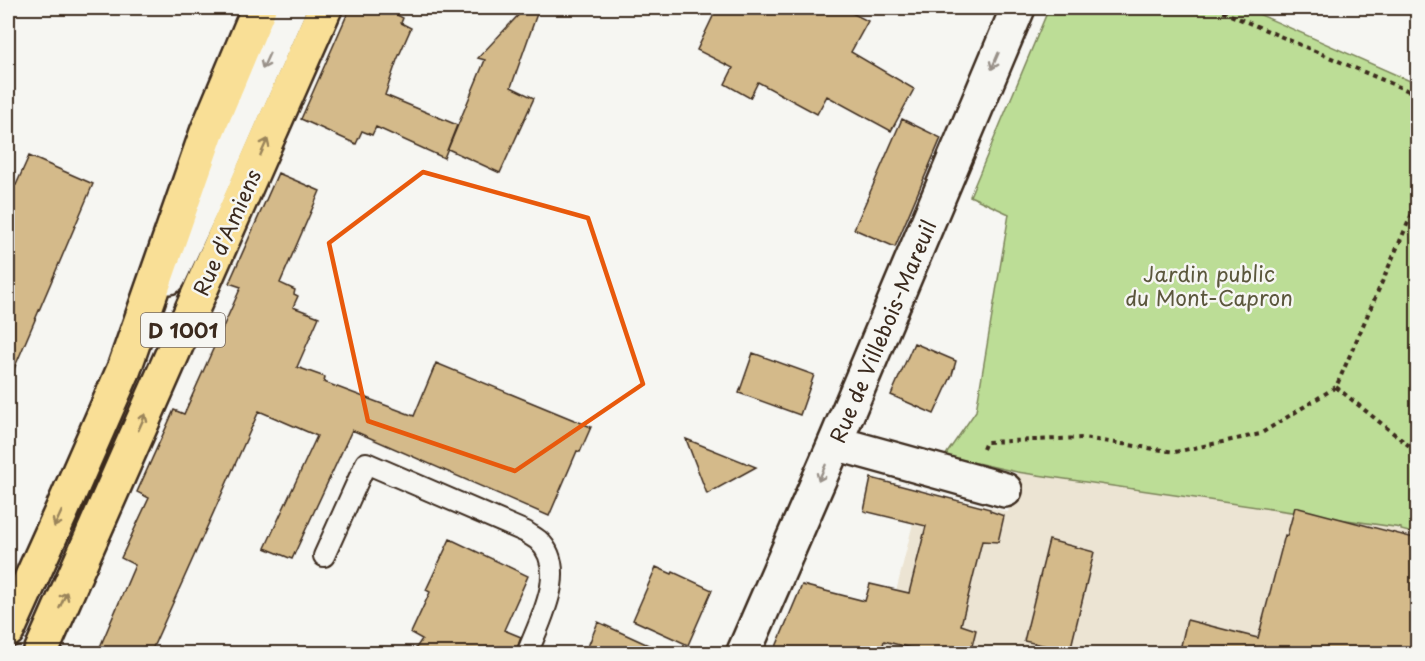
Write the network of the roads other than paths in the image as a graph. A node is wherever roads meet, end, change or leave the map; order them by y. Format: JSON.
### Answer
{"nodes":[{"id":1,"x":259,"y":8,"type":"edge"},
{"id":2,"x":289,"y":8,"type":"edge"},
{"id":3,"x":325,"y":8,"type":"edge"},
{"id":4,"x":1018,"y":8,"type":"edge"},
{"id":5,"x":124,"y":369,"type":"junction"},
{"id":6,"x":835,"y":443,"type":"junction"},
{"id":7,"x":1005,"y":490,"type":"dead end"},
{"id":8,"x":324,"y":556,"type":"dead end"},
{"id":9,"x":8,"y":630,"type":"edge"},
{"id":10,"x":40,"y":654,"type":"edge"},
{"id":11,"x":527,"y":654,"type":"edge"},
{"id":12,"x":743,"y":654,"type":"edge"}],
"edges":[{"from":1,"to":5,"type":"main road","name":"Rue d'Amiens","number":"D 1001"},
{"from":2,"to":5,"type":"street","name":"Rue d'Amiens","one_way":true},
{"from":10,"to":3,"type":"main road","name":"Rue d'Amiens","number":"D 1001","one_way":true},
{"from":4,"to":6,"type":"street","name":"Rue de Villebois-Mareuil","one_way":true},
{"from":5,"to":9,"type":"main road","name":"Rue d'Amiens","number":"D 1001","one_way":true},
{"from":6,"to":7,"type":"street"},
{"from":6,"to":12,"type":"street","name":"Rue de Villebois-Mareuil","one_way":true},
{"from":8,"to":11,"type":"lane"}]}
